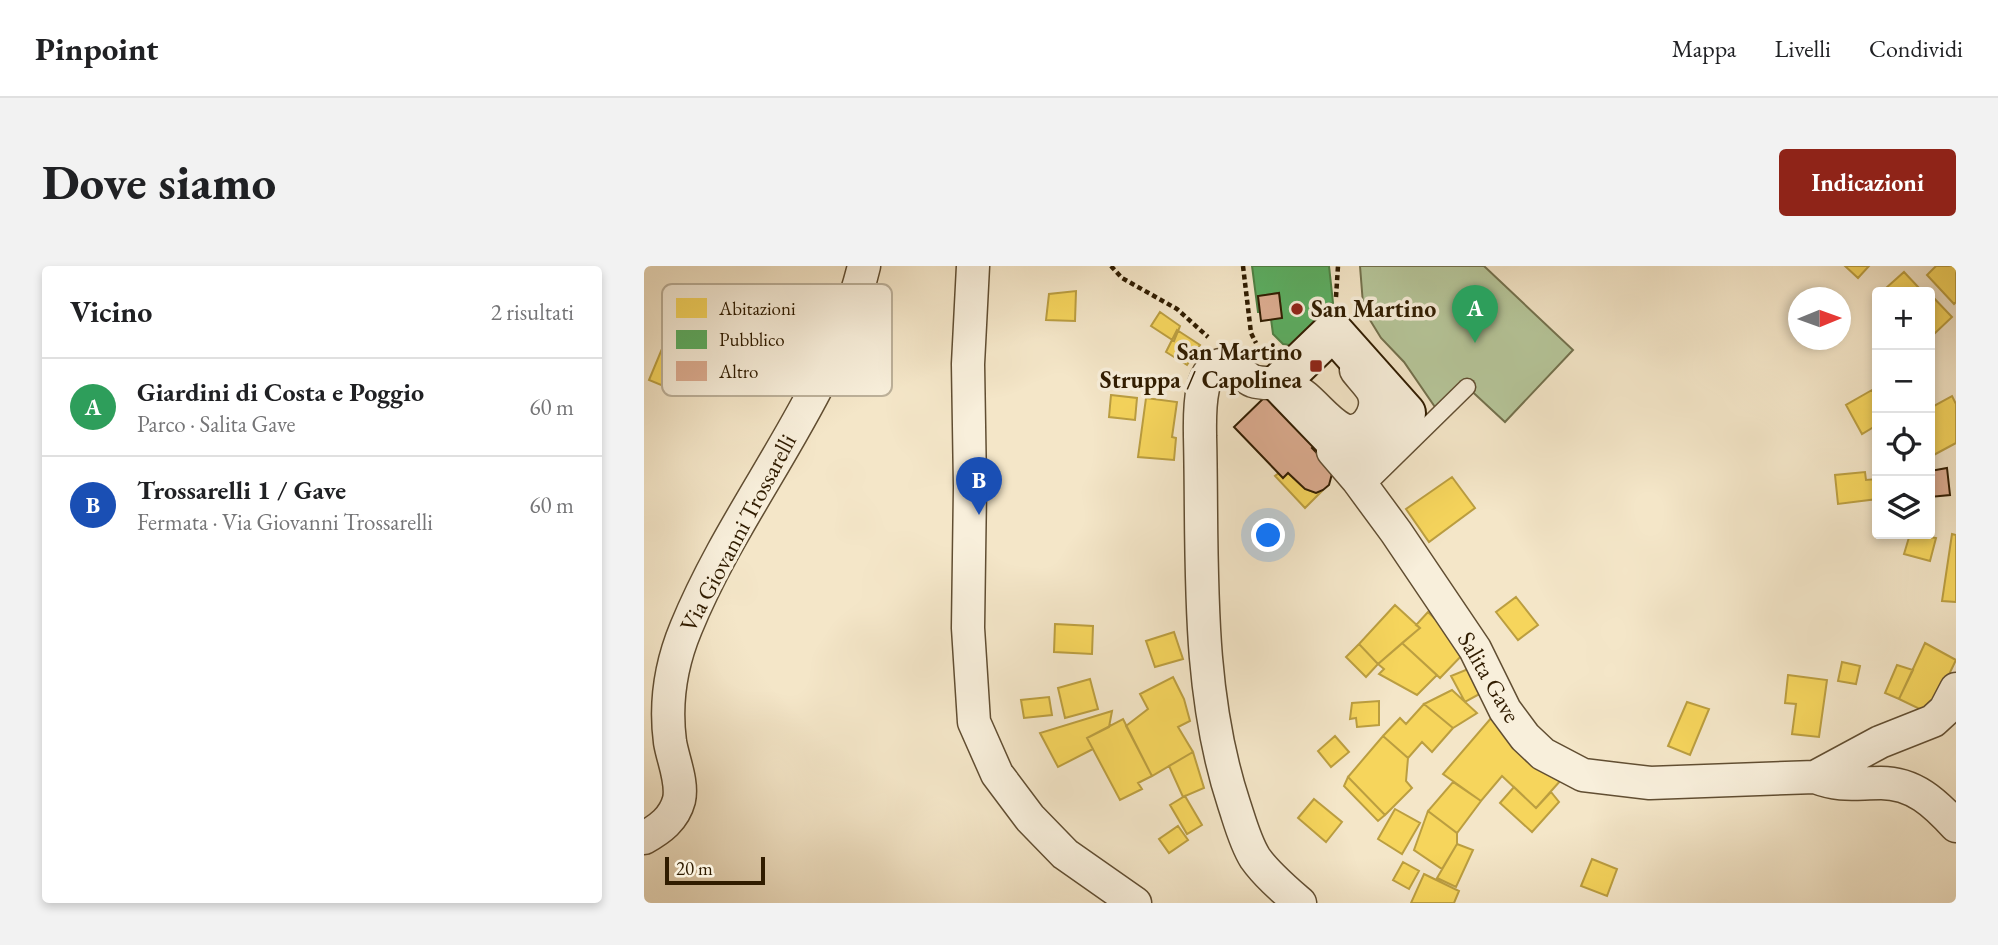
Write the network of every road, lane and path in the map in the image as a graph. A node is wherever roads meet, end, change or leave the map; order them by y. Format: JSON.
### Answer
{"nodes":[{"id":1,"x":864,"y":266,"type":"edge"},
{"id":2,"x":973,"y":266,"type":"edge"},
{"id":3,"x":1111,"y":266,"type":"edge"},
{"id":4,"x":1243,"y":266,"type":"edge"},
{"id":5,"x":860,"y":284,"type":"edge"},
{"id":6,"x":1222,"y":365,"type":"junction"},
{"id":7,"x":1270,"y":383,"type":"junction"},
{"id":8,"x":1467,"y":387,"type":"dead end"},
{"id":9,"x":810,"y":396,"type":"edge"},
{"id":10,"x":1364,"y":488,"type":"junction"},
{"id":11,"x":1956,"y":689,"type":"edge"},
{"id":12,"x":1815,"y":777,"type":"junction"},
{"id":13,"x":1956,"y":826,"type":"edge"},
{"id":14,"x":644,"y":838,"type":"edge"},
{"id":15,"x":1135,"y":903,"type":"edge"},
{"id":16,"x":1300,"y":903,"type":"edge"}],
"edges":[{"from":1,"to":5,"type":"street","name":"Via Giovanni Trossarelli"},
{"from":2,"to":15,"type":"street"},
{"from":3,"to":6,"type":"path"},
{"from":4,"to":7,"type":"path"},
{"from":6,"to":7,"type":"street","name":"Salita Gave"},
{"from":6,"to":16,"type":"street"},
{"from":7,"to":10,"type":"street","name":"Salita Gave"},
{"from":8,"to":10,"type":"lane"},
{"from":9,"to":14,"type":"street","name":"Via Giovanni Trossarelli"},
{"from":10,"to":12,"type":"street","name":"Salita Gave"},
{"from":11,"to":12,"type":"street","name":"Salita Gave"},
{"from":12,"to":13,"type":"street"}]}
